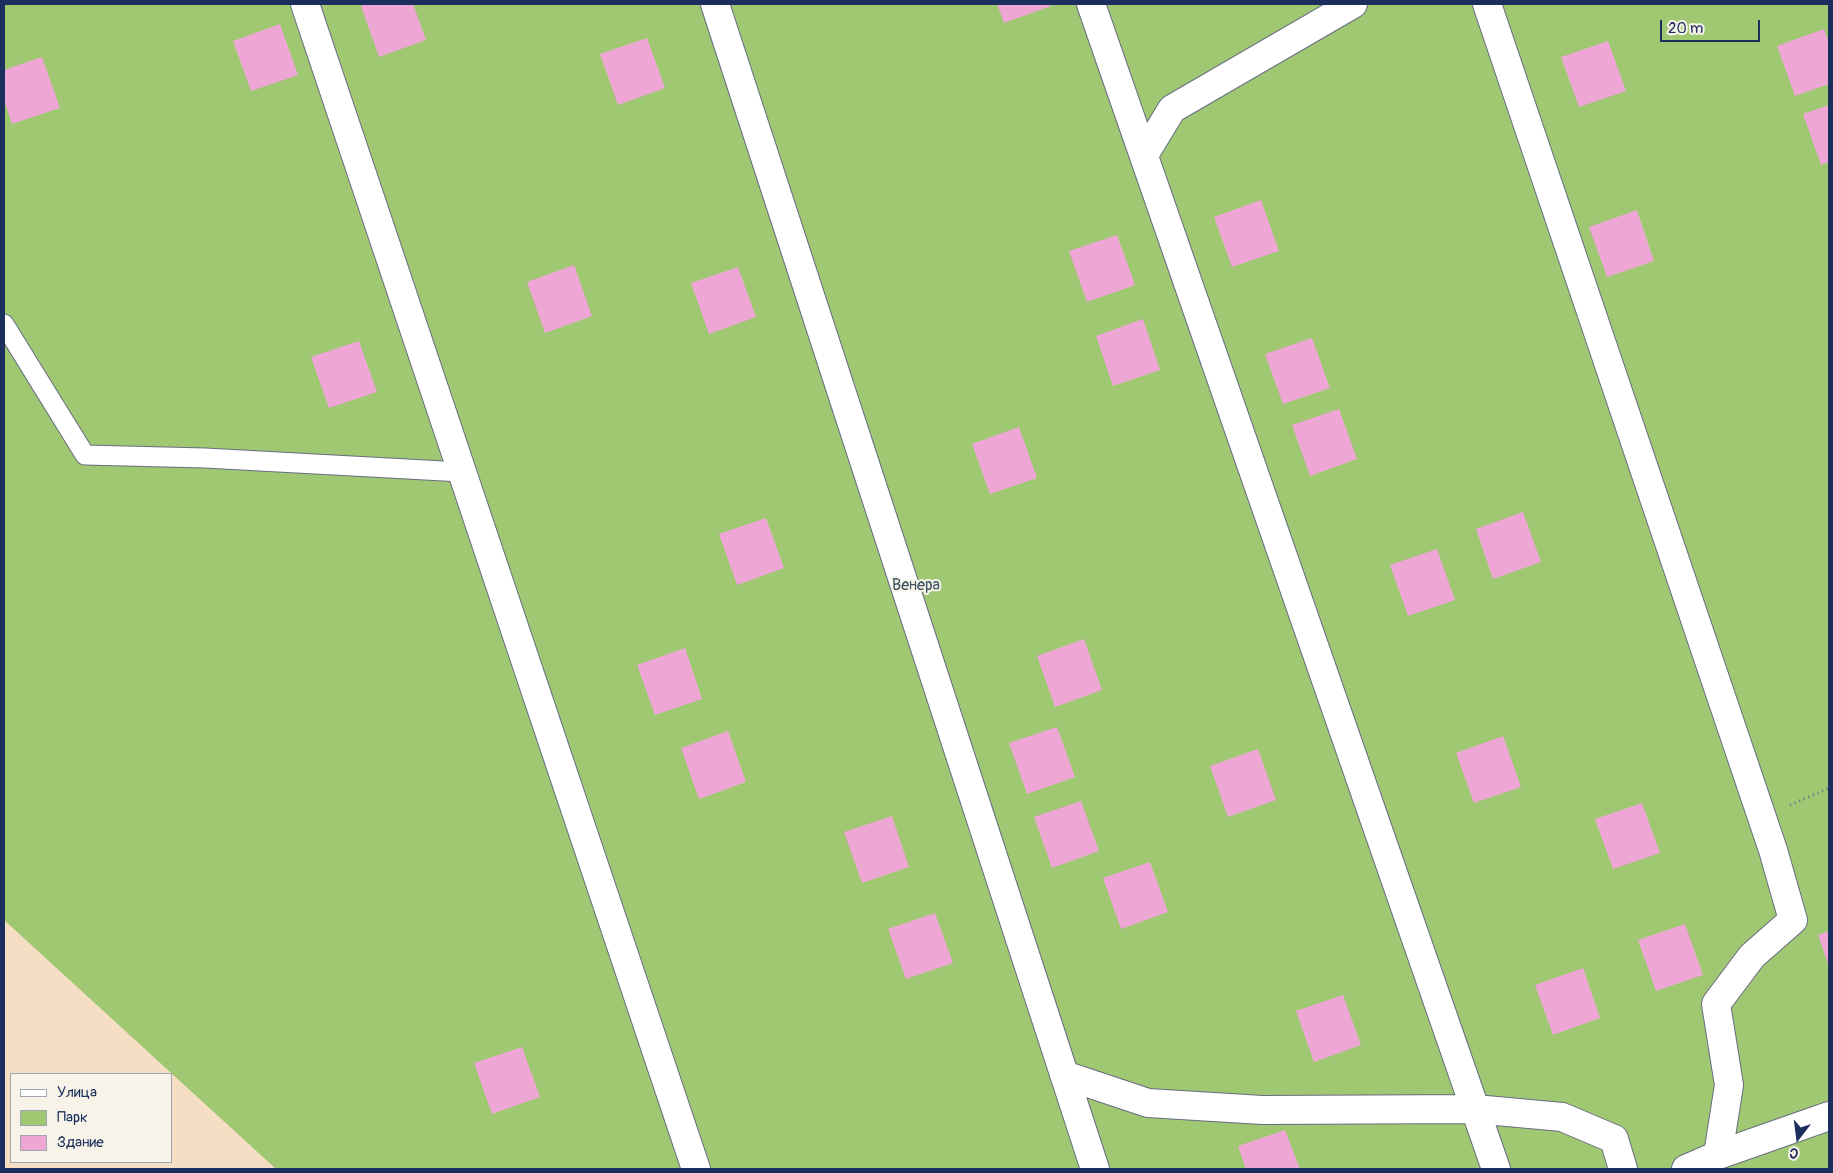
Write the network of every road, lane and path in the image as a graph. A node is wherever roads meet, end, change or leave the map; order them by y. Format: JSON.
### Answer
{"nodes":[{"id":1,"x":305,"y":4,"type":"edge"},
{"id":2,"x":715,"y":4,"type":"edge"},
{"id":3,"x":1091,"y":4,"type":"edge"},
{"id":4,"x":1353,"y":4,"type":"edge"},
{"id":5,"x":1487,"y":4,"type":"edge"},
{"id":6,"x":1144,"y":155,"type":"junction"},
{"id":7,"x":4,"y":324,"type":"edge"},
{"id":8,"x":462,"y":472,"type":"junction"},
{"id":9,"x":1829,"y":788,"type":"edge"},
{"id":10,"x":1762,"y":817,"type":"junction"},
{"id":11,"x":1064,"y":1075,"type":"junction"},
{"id":12,"x":1475,"y":1110,"type":"junction"},
{"id":13,"x":1829,"y":1116,"type":"edge"},
{"id":14,"x":1718,"y":1155,"type":"junction"},
{"id":15,"x":696,"y":1169,"type":"edge"},
{"id":16,"x":1095,"y":1169,"type":"edge"},
{"id":17,"x":1496,"y":1169,"type":"edge"},
{"id":18,"x":1623,"y":1169,"type":"edge"},
{"id":19,"x":1686,"y":1169,"type":"edge"}],
"edges":[{"from":1,"to":8,"type":"street"},
{"from":2,"to":11,"type":"street"},
{"from":3,"to":6,"type":"street"},
{"from":4,"to":6,"type":"street"},
{"from":5,"to":10,"type":"street"},
{"from":6,"to":12,"type":"street"},
{"from":7,"to":8,"type":"lane"},
{"from":8,"to":15,"type":"street"},
{"from":9,"to":10,"type":"path"},
{"from":10,"to":14,"type":"street"},
{"from":11,"to":12,"type":"street"},
{"from":11,"to":16,"type":"street"},
{"from":12,"to":17,"type":"street"},
{"from":12,"to":18,"type":"street"},
{"from":13,"to":14,"type":"street"},
{"from":14,"to":19,"type":"street"}]}
